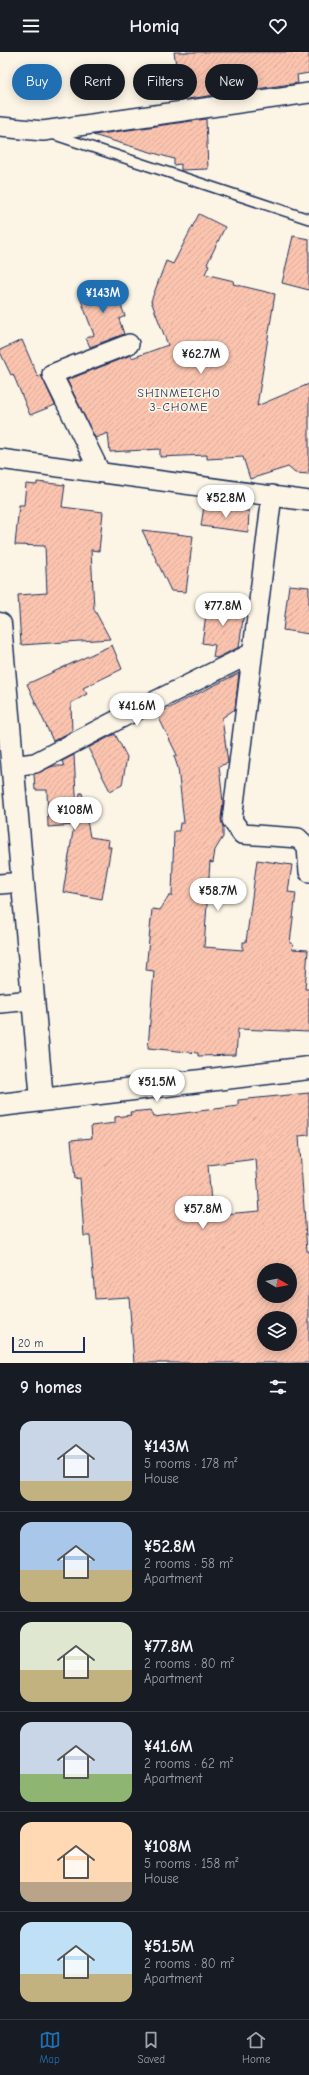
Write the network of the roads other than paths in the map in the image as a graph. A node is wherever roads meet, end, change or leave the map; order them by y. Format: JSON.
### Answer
{"nodes":[{"id":1,"x":309,"y":93,"type":"edge"},
{"id":2,"x":0,"y":127,"type":"edge"},
{"id":3,"x":43,"y":131,"type":"junction"},
{"id":4,"x":309,"y":219,"type":"edge"},
{"id":5,"x":129,"y":344,"type":"dead end"},
{"id":6,"x":0,"y":459,"type":"edge"},
{"id":7,"x":100,"y":472,"type":"junction"},
{"id":8,"x":272,"y":495,"type":"junction"},
{"id":9,"x":309,"y":501,"type":"edge"},
{"id":10,"x":0,"y":624,"type":"edge"},
{"id":11,"x":252,"y":653,"type":"junction"},
{"id":12,"x":1,"y":658,"type":"edge"},
{"id":13,"x":12,"y":766,"type":"junction"},
{"id":14,"x":309,"y":872,"type":"edge"},
{"id":15,"x":22,"y":882,"type":"junction"},
{"id":16,"x":0,"y":884,"type":"edge"},
{"id":17,"x":32,"y":1000,"type":"junction"},
{"id":18,"x":0,"y":1003,"type":"edge"},
{"id":19,"x":309,"y":1068,"type":"edge"},
{"id":20,"x":42,"y":1100,"type":"junction"},
{"id":21,"x":0,"y":1106,"type":"edge"}],
"edges":[{"from":1,"to":3,"type":"street"},
{"from":2,"to":3,"type":"street"},
{"from":3,"to":4,"type":"lane"},
{"from":5,"to":7,"type":"street"},
{"from":6,"to":7,"type":"street"},
{"from":7,"to":8,"type":"street"},
{"from":8,"to":9,"type":"street"},
{"from":8,"to":11,"type":"street"},
{"from":10,"to":12,"type":"street"},
{"from":11,"to":13,"type":"street"},
{"from":11,"to":14,"type":"street"},
{"from":12,"to":13,"type":"street"},
{"from":13,"to":15,"type":"street"},
{"from":15,"to":16,"type":"street"},
{"from":15,"to":17,"type":"street"},
{"from":17,"to":18,"type":"street"},
{"from":17,"to":20,"type":"street"},
{"from":19,"to":20,"type":"street"},
{"from":20,"to":21,"type":"street"}]}
